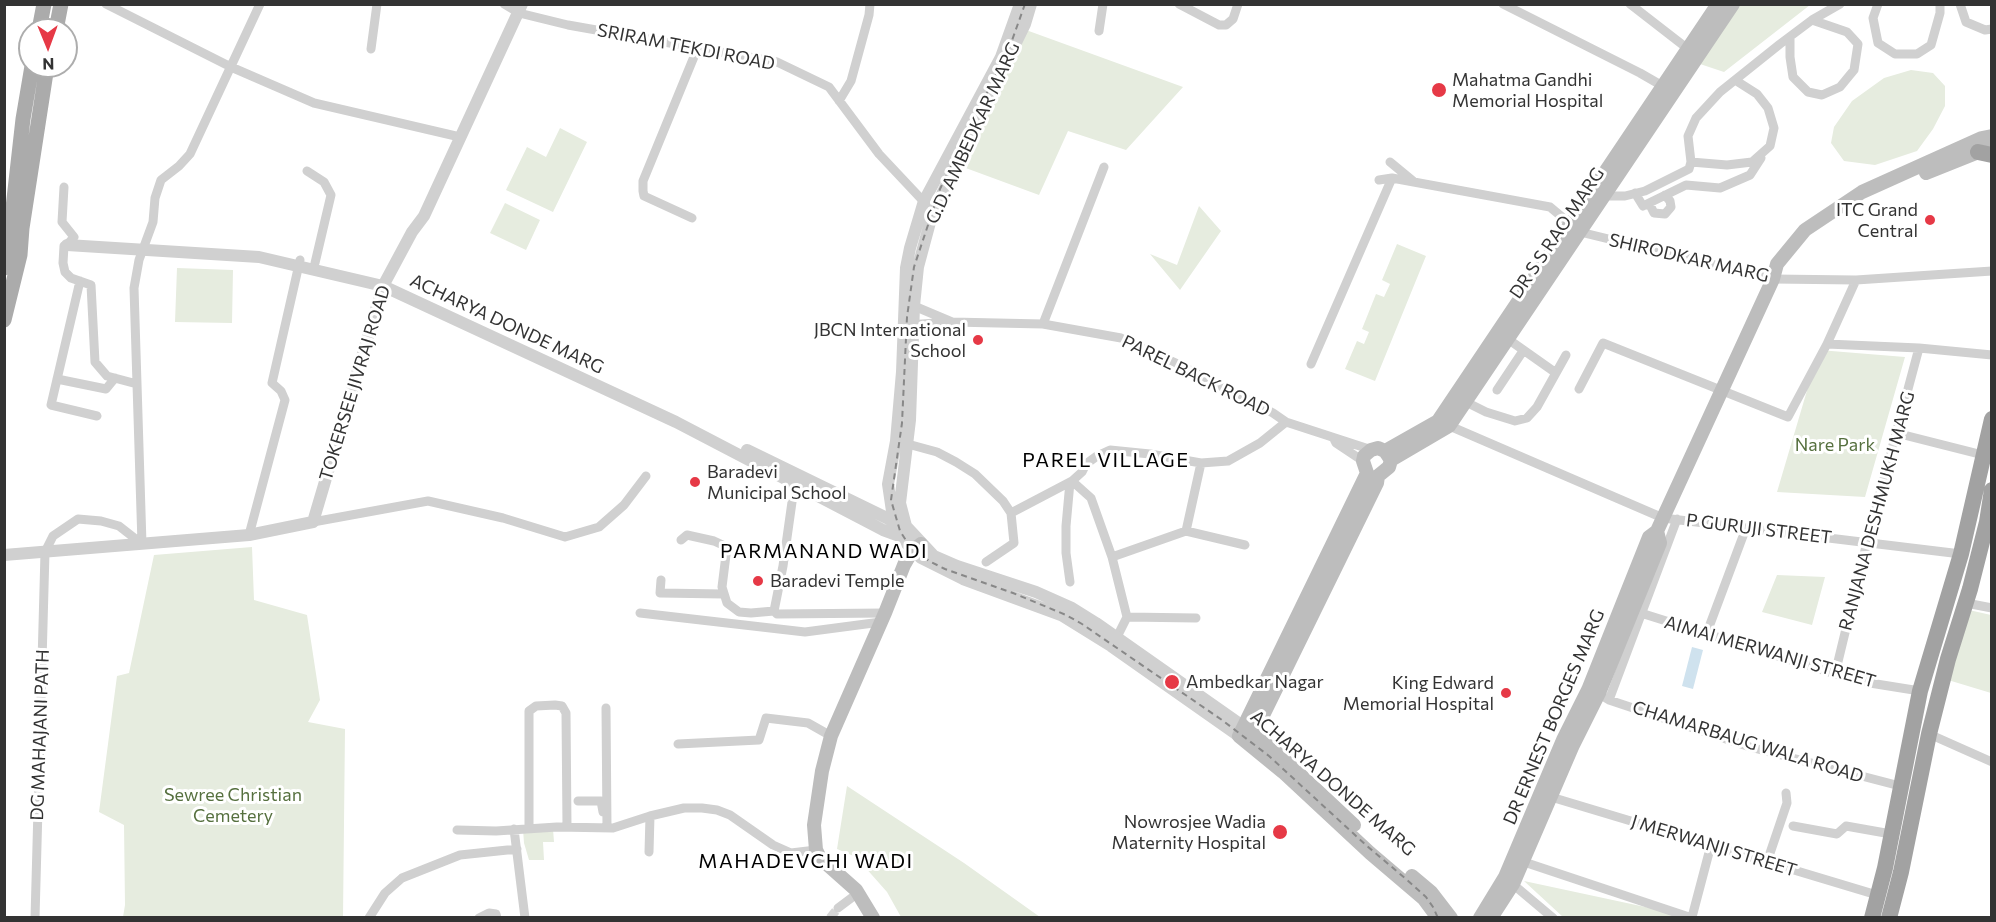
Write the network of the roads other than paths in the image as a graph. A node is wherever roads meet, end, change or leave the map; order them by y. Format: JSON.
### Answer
{"nodes":[{"id":1,"x":106,"y":4,"type":"edge"},
{"id":2,"x":260,"y":4,"type":"edge"},
{"id":3,"x":377,"y":4,"type":"edge"},
{"id":4,"x":504,"y":4,"type":"edge"},
{"id":5,"x":870,"y":4,"type":"edge"},
{"id":6,"x":1020,"y":4,"type":"edge"},
{"id":7,"x":1031,"y":4,"type":"edge"},
{"id":8,"x":1103,"y":4,"type":"edge"},
{"id":9,"x":1179,"y":4,"type":"edge"},
{"id":10,"x":1238,"y":4,"type":"edge"},
{"id":11,"x":1503,"y":4,"type":"edge"},
{"id":12,"x":1630,"y":4,"type":"edge"},
{"id":13,"x":1718,"y":4,"type":"edge"},
{"id":14,"x":1733,"y":4,"type":"edge"},
{"id":15,"x":1840,"y":4,"type":"edge"},
{"id":16,"x":1878,"y":4,"type":"edge"},
{"id":17,"x":1940,"y":4,"type":"edge"},
{"id":18,"x":1960,"y":4,"type":"edge"},
{"id":19,"x":119,"y":8,"type":"edge"},
{"id":20,"x":521,"y":9,"type":"edge"},
{"id":21,"x":1812,"y":21,"type":"junction"},
{"id":22,"x":1992,"y":29,"type":"edge"},
{"id":23,"x":1099,"y":31,"type":"dead end"},
{"id":24,"x":1790,"y":37,"type":"junction"},
{"id":25,"x":1011,"y":42,"type":"junction"},
{"id":26,"x":698,"y":47,"type":"junction"},
{"id":27,"x":371,"y":49,"type":"dead end"},
{"id":28,"x":1688,"y":49,"type":"junction"},
{"id":29,"x":231,"y":67,"type":"junction"},
{"id":30,"x":30,"y":78,"type":"edge"},
{"id":31,"x":45,"y":78,"type":"edge"},
{"id":32,"x":1735,"y":80,"type":"junction"},
{"id":33,"x":1668,"y":89,"type":"junction"},
{"id":34,"x":840,"y":101,"type":"junction"},
{"id":35,"x":460,"y":137,"type":"junction"},
{"id":36,"x":1987,"y":146,"type":"edge"},
{"id":37,"x":1766,"y":149,"type":"junction"},
{"id":38,"x":1390,"y":162,"type":"dead end"},
{"id":39,"x":1691,"y":162,"type":"junction"},
{"id":40,"x":1104,"y":167,"type":"dead end"},
{"id":41,"x":307,"y":171,"type":"dead end"},
{"id":42,"x":1392,"y":178,"type":"junction"},
{"id":43,"x":1379,"y":180,"type":"dead end"},
{"id":44,"x":1415,"y":182,"type":"junction"},
{"id":45,"x":64,"y":187,"type":"dead end"},
{"id":46,"x":1607,"y":189,"type":"junction"},
{"id":47,"x":1630,"y":194,"type":"junction"},
{"id":48,"x":1665,"y":195,"type":"junction"},
{"id":49,"x":924,"y":201,"type":"junction"},
{"id":50,"x":1648,"y":203,"type":"junction"},
{"id":51,"x":932,"y":214,"type":"junction"},
{"id":52,"x":692,"y":218,"type":"dead end"},
{"id":53,"x":1574,"y":228,"type":"junction"},
{"id":54,"x":68,"y":243,"type":"junction"},
{"id":55,"x":143,"y":246,"type":"junction"},
{"id":56,"x":299,"y":263,"type":"junction"},
{"id":57,"x":315,"y":263,"type":"junction"},
{"id":58,"x":4,"y":268,"type":"edge"},
{"id":59,"x":1992,"y":271,"type":"edge"},
{"id":60,"x":1774,"y":275,"type":"junction"},
{"id":61,"x":80,"y":280,"type":"junction"},
{"id":62,"x":1856,"y":280,"type":"junction"},
{"id":63,"x":385,"y":283,"type":"junction"},
{"id":64,"x":914,"y":306,"type":"junction"},
{"id":65,"x":4,"y":321,"type":"edge"},
{"id":66,"x":952,"y":322,"type":"junction"},
{"id":67,"x":1043,"y":324,"type":"junction"},
{"id":68,"x":908,"y":325,"type":"junction"},
{"id":69,"x":1503,"y":335,"type":"junction"},
{"id":70,"x":1827,"y":344,"type":"junction"},
{"id":71,"x":1919,"y":348,"type":"junction"},
{"id":72,"x":1523,"y":351,"type":"junction"},
{"id":73,"x":1566,"y":355,"type":"dead end"},
{"id":74,"x":1992,"y":355,"type":"edge"},
{"id":75,"x":1311,"y":364,"type":"dead end"},
{"id":76,"x":1557,"y":373,"type":"junction"},
{"id":77,"x":115,"y":378,"type":"junction"},
{"id":78,"x":57,"y":379,"type":"junction"},
{"id":79,"x":137,"y":384,"type":"junction"},
{"id":80,"x":1579,"y":389,"type":"dead end"},
{"id":81,"x":1497,"y":390,"type":"dead end"},
{"id":82,"x":1722,"y":390,"type":"junction"},
{"id":83,"x":1460,"y":399,"type":"junction"},
{"id":84,"x":97,"y":416,"type":"dead end"},
{"id":85,"x":1992,"y":419,"type":"edge"},
{"id":86,"x":1286,"y":422,"type":"junction"},
{"id":87,"x":1444,"y":423,"type":"junction"},
{"id":88,"x":1896,"y":433,"type":"junction"},
{"id":89,"x":1334,"y":439,"type":"junction"},
{"id":90,"x":901,"y":442,"type":"junction"},
{"id":91,"x":1382,"y":454,"type":"junction"},
{"id":92,"x":1983,"y":454,"type":"junction"},
{"id":93,"x":1201,"y":463,"type":"junction"},
{"id":94,"x":1370,"y":470,"type":"junction"},
{"id":95,"x":646,"y":476,"type":"dead end"},
{"id":96,"x":1071,"y":481,"type":"junction"},
{"id":97,"x":1992,"y":490,"type":"edge"},
{"id":98,"x":792,"y":502,"type":"dead end"},
{"id":99,"x":1011,"y":513,"type":"junction"},
{"id":100,"x":313,"y":522,"type":"junction"},
{"id":101,"x":1666,"y":523,"type":"junction"},
{"id":102,"x":1746,"y":528,"type":"junction"},
{"id":103,"x":901,"y":529,"type":"junction"},
{"id":104,"x":1186,"y":531,"type":"junction"},
{"id":105,"x":249,"y":535,"type":"junction"},
{"id":106,"x":681,"y":540,"type":"dead end"},
{"id":107,"x":1867,"y":542,"type":"junction"},
{"id":108,"x":142,"y":544,"type":"junction"},
{"id":109,"x":916,"y":544,"type":"junction"},
{"id":110,"x":1245,"y":545,"type":"dead end"},
{"id":111,"x":45,"y":552,"type":"junction"},
{"id":112,"x":1961,"y":554,"type":"junction"},
{"id":113,"x":4,"y":555,"type":"edge"},
{"id":114,"x":1112,"y":557,"type":"junction"},
{"id":115,"x":986,"y":562,"type":"dead end"},
{"id":116,"x":661,"y":580,"type":"dead end"},
{"id":117,"x":1070,"y":582,"type":"dead end"},
{"id":118,"x":989,"y":583,"type":"junction"},
{"id":119,"x":723,"y":594,"type":"junction"},
{"id":120,"x":1966,"y":603,"type":"junction"},
{"id":121,"x":1992,"y":608,"type":"edge"},
{"id":122,"x":774,"y":611,"type":"junction"},
{"id":123,"x":1632,"y":611,"type":"junction"},
{"id":124,"x":640,"y":613,"type":"dead end"},
{"id":125,"x":1126,"y":616,"type":"junction"},
{"id":126,"x":883,"y":617,"type":"junction"},
{"id":127,"x":1196,"y":618,"type":"dead end"},
{"id":128,"x":1706,"y":634,"type":"junction"},
{"id":129,"x":1117,"y":637,"type":"junction"},
{"id":130,"x":1133,"y":655,"type":"junction"},
{"id":131,"x":1835,"y":674,"type":"junction"},
{"id":132,"x":1920,"y":691,"type":"junction"},
{"id":133,"x":1599,"y":694,"type":"junction"},
{"id":134,"x":606,"y":708,"type":"dead end"},
{"id":135,"x":1246,"y":735,"type":"junction"},
{"id":136,"x":1929,"y":735,"type":"junction"},
{"id":137,"x":831,"y":736,"type":"junction"},
{"id":138,"x":1568,"y":742,"type":"junction"},
{"id":139,"x":678,"y":744,"type":"dead end"},
{"id":140,"x":1992,"y":762,"type":"edge"},
{"id":141,"x":1900,"y":786,"type":"junction"},
{"id":142,"x":1786,"y":793,"type":"dead end"},
{"id":143,"x":1551,"y":797,"type":"junction"},
{"id":144,"x":578,"y":801,"type":"dead end"},
{"id":145,"x":605,"y":805,"type":"junction"},
{"id":146,"x":650,"y":816,"type":"junction"},
{"id":147,"x":1537,"y":816,"type":"junction"},
{"id":148,"x":581,"y":824,"type":"dead end"},
{"id":149,"x":1792,"y":826,"type":"dead end"},
{"id":150,"x":567,"y":827,"type":"junction"},
{"id":151,"x":602,"y":827,"type":"junction"},
{"id":152,"x":530,"y":828,"type":"junction"},
{"id":153,"x":514,"y":829,"type":"junction"},
{"id":154,"x":457,"y":830,"type":"dead end"},
{"id":155,"x":1891,"y":834,"type":"junction"},
{"id":156,"x":1712,"y":845,"type":"junction"},
{"id":157,"x":517,"y":849,"type":"junction"},
{"id":158,"x":816,"y":850,"type":"junction"},
{"id":159,"x":649,"y":852,"type":"dead end"},
{"id":160,"x":1518,"y":860,"type":"junction"},
{"id":161,"x":1767,"y":862,"type":"junction"},
{"id":162,"x":1509,"y":881,"type":"junction"},
{"id":163,"x":858,"y":893,"type":"junction"},
{"id":164,"x":1877,"y":895,"type":"junction"},
{"id":165,"x":1428,"y":896,"type":"junction"},
{"id":166,"x":838,"y":908,"type":"tunnel mouth"},
{"id":167,"x":1692,"y":917,"type":"edge"},
{"id":168,"x":35,"y":918,"type":"edge"},
{"id":169,"x":369,"y":918,"type":"edge"},
{"id":170,"x":479,"y":918,"type":"edge"},
{"id":171,"x":497,"y":918,"type":"edge"},
{"id":172,"x":525,"y":918,"type":"edge"},
{"id":173,"x":873,"y":918,"type":"edge"},
{"id":174,"x":1438,"y":918,"type":"edge"},
{"id":175,"x":1451,"y":918,"type":"edge"},
{"id":176,"x":1480,"y":918,"type":"edge"},
{"id":177,"x":1491,"y":918,"type":"edge"},
{"id":178,"x":1553,"y":918,"type":"edge"},
{"id":179,"x":1872,"y":918,"type":"edge"},
{"id":180,"x":1889,"y":918,"type":"edge"}],
"edges":[{"from":1,"to":19,"type":"street"},
{"from":2,"to":29,"type":"street"},
{"from":3,"to":27,"type":"street"},
{"from":4,"to":20,"type":"street","name":"SRIRAM TEKDI ROAD"},
{"from":5,"to":34,"type":"street"},
{"from":6,"to":25,"type":"street"},
{"from":7,"to":25,"type":"street","name":"G.D. AMBEDKAR MARG"},
{"from":8,"to":23,"type":"street"},
{"from":9,"to":10,"type":"street"},
{"from":11,"to":33,"type":"street"},
{"from":12,"to":28,"type":"street"},
{"from":13,"to":28,"type":"main road"},
{"from":14,"to":33,"type":"main road","name":"DR S S RAO MARG"},
{"from":15,"to":21,"type":"street"},
{"from":16,"to":17,"type":"street"},
{"from":18,"to":22,"type":"street"},
{"from":19,"to":29,"type":"street"},
{"from":20,"to":26,"type":"street","name":"SRIRAM TEKDI ROAD"},
{"from":20,"to":35,"type":"street","name":"TOKERSEE JIVRAJ ROAD"},
{"from":21,"to":24,"type":"street"},
{"from":21,"to":24,"type":"street"},
{"from":24,"to":32,"type":"street"},
{"from":25,"to":49,"type":"street"},
{"from":25,"to":51,"type":"street","name":"G.D. AMBEDKAR MARG"},
{"from":26,"to":34,"type":"street","name":"SRIRAM TEKDI ROAD"},
{"from":26,"to":52,"type":"street"},
{"from":28,"to":33,"type":"main road"},
{"from":29,"to":35,"type":"street"},
{"from":29,"to":55,"type":"street"},
{"from":30,"to":58,"type":"main road"},
{"from":31,"to":65,"type":"main road"},
{"from":32,"to":37,"type":"street"},
{"from":32,"to":39,"type":"street"},
{"from":33,"to":46,"type":"main road","name":"DR S S RAO MARG"},
{"from":33,"to":53,"type":"main road"},
{"from":34,"to":49,"type":"street","name":"SRIRAM TEKDI ROAD"},
{"from":35,"to":63,"type":"street","name":"TOKERSEE JIVRAJ ROAD"},
{"from":36,"to":60,"type":"main road","name":"DR ERNEST BORGES MARG"},
{"from":37,"to":39,"type":"street"},
{"from":37,"to":48,"type":"street"},
{"from":38,"to":44,"type":"street"},
{"from":39,"to":47,"type":"street"},
{"from":40,"to":67,"type":"street"},
{"from":41,"to":57,"type":"street"},
{"from":42,"to":43,"type":"street"},
{"from":42,"to":44,"type":"street"},
{"from":42,"to":75,"type":"street"},
{"from":44,"to":53,"type":"street"},
{"from":45,"to":54,"type":"street"},
{"from":46,"to":47,"type":"street"},
{"from":46,"to":53,"type":"main road","name":"DR S S RAO MARG"},
{"from":47,"to":50,"type":"street"},
{"from":48,"to":50,"type":"street"},
{"from":48,"to":50,"type":"street"},
{"from":49,"to":51,"type":"street","name":"SRIRAM TEKDI ROAD"},
{"from":49,"to":68,"type":"street"},
{"from":51,"to":64,"type":"street","name":"G.D. AMBEDKAR MARG"},
{"from":53,"to":60,"type":"street","name":"SHIRODKAR MARG"},
{"from":53,"to":69,"type":"main road"},
{"from":54,"to":55,"type":"street","name":"ACHARYA DONDE MARG"},
{"from":54,"to":61,"type":"street"},
{"from":55,"to":56,"type":"street","name":"ACHARYA DONDE MARG"},
{"from":55,"to":79,"type":"street"},
{"from":56,"to":57,"type":"street","name":"ACHARYA DONDE MARG"},
{"from":56,"to":63,"type":"street","name":"ACHARYA DONDE MARG"},
{"from":56,"to":105,"type":"street"},
{"from":57,"to":63,"type":"street","name":"ACHARYA DONDE MARG"},
{"from":59,"to":62,"type":"street","name":"SHIRODKAR MARG"},
{"from":60,"to":62,"type":"street","name":"SHIRODKAR MARG"},
{"from":60,"to":82,"type":"main road","name":"DR ERNEST BORGES MARG"},
{"from":61,"to":77,"type":"street"},
{"from":61,"to":78,"type":"street"},
{"from":62,"to":70,"type":"street"},
{"from":63,"to":100,"type":"street","name":"TOKERSEE JIVRAJ ROAD"},
{"from":63,"to":103,"type":"street","name":"ACHARYA DONDE MARG"},
{"from":64,"to":66,"type":"street","name":"PAREL BACK ROAD"},
{"from":64,"to":68,"type":"street","name":"G.D. AMBEDKAR MARG"},
{"from":66,"to":67,"type":"street","name":"PAREL BACK ROAD"},
{"from":66,"to":68,"type":"street"},
{"from":67,"to":86,"type":"street","name":"PAREL BACK ROAD"},
{"from":68,"to":90,"type":"street"},
{"from":69,"to":72,"type":"street"},
{"from":69,"to":83,"type":"main road"},
{"from":70,"to":71,"type":"street"},
{"from":70,"to":82,"type":"street"},
{"from":71,"to":74,"type":"street"},
{"from":71,"to":88,"type":"street","name":"RANJANA DESHMUKH MARG"},
{"from":72,"to":76,"type":"street"},
{"from":72,"to":81,"type":"street"},
{"from":73,"to":76,"type":"street"},
{"from":76,"to":83,"type":"street"},
{"from":77,"to":78,"type":"street"},
{"from":77,"to":79,"type":"street"},
{"from":78,"to":84,"type":"street"},
{"from":79,"to":108,"type":"street"},
{"from":80,"to":82,"type":"street"},
{"from":82,"to":101,"type":"main road","name":"DR ERNEST BORGES MARG"},
{"from":83,"to":87,"type":"main road"},
{"from":85,"to":92,"type":"highway"},
{"from":86,"to":89,"type":"street","name":"PAREL BACK ROAD"},
{"from":86,"to":93,"type":"street"},
{"from":87,"to":91,"type":"main road"},
{"from":87,"to":101,"type":"street","name":"P GURUJI STREET"},
{"from":88,"to":92,"type":"street"},
{"from":88,"to":107,"type":"street","name":"RANJANA DESHMUKH MARG"},
{"from":89,"to":91,"type":"street","name":"PAREL BACK ROAD"},
{"from":89,"to":94,"type":"street","name":"PAREL BACK ROAD"},
{"from":90,"to":99,"type":"street"},
{"from":90,"to":103,"type":"street"},
{"from":91,"to":94,"type":"main road"},
{"from":91,"to":94,"type":"main road"},
{"from":92,"to":112,"type":"highway"},
{"from":93,"to":96,"type":"street"},
{"from":93,"to":104,"type":"street"},
{"from":94,"to":135,"type":"main road"},
{"from":95,"to":100,"type":"street"},
{"from":96,"to":99,"type":"street"},
{"from":96,"to":114,"type":"street"},
{"from":96,"to":117,"type":"street"},
{"from":97,"to":120,"type":"highway"},
{"from":98,"to":122,"type":"street"},
{"from":99,"to":115,"type":"street"},
{"from":100,"to":105,"type":"street"},
{"from":101,"to":102,"type":"street","name":"P GURUJI STREET"},
{"from":101,"to":123,"type":"street"},
{"from":101,"to":123,"type":"main road","name":"DR ERNEST BORGES MARG"},
{"from":102,"to":107,"type":"street","name":"P GURUJI STREET"},
{"from":102,"to":128,"type":"street"},
{"from":103,"to":109,"type":"street","name":"ACHARYA DONDE MARG"},
{"from":104,"to":110,"type":"street"},
{"from":104,"to":114,"type":"street"},
{"from":105,"to":108,"type":"street"},
{"from":106,"to":119,"type":"street"},
{"from":107,"to":112,"type":"street","name":"P GURUJI STREET"},
{"from":107,"to":131,"type":"street","name":"RANJANA DESHMUKH MARG"},
{"from":108,"to":111,"type":"street"},
{"from":108,"to":111,"type":"street"},
{"from":109,"to":118,"type":"street","name":"ACHARYA DONDE MARG"},
{"from":109,"to":126,"type":"main road"},
{"from":111,"to":113,"type":"street"},
{"from":111,"to":168,"type":"street","name":"DG MAHAJANI PATH"},
{"from":112,"to":132,"type":"highway"},
{"from":114,"to":125,"type":"street"},
{"from":116,"to":119,"type":"street"},
{"from":118,"to":129,"type":"street","name":"ACHARYA DONDE MARG"},
{"from":118,"to":130,"type":"street","name":"ACHARYA DONDE MARG"},
{"from":119,"to":122,"type":"street"},
{"from":120,"to":121,"type":"street"},
{"from":120,"to":136,"type":"highway"},
{"from":122,"to":126,"type":"street"},
{"from":123,"to":128,"type":"street","name":"AIMAI MERWANJI STREET"},
{"from":123,"to":133,"type":"main road","name":"DR ERNEST BORGES MARG"},
{"from":124,"to":126,"type":"street"},
{"from":125,"to":127,"type":"street"},
{"from":125,"to":129,"type":"street"},
{"from":126,"to":137,"type":"main road"},
{"from":128,"to":131,"type":"street","name":"AIMAI MERWANJI STREET"},
{"from":129,"to":130,"type":"street","name":"ACHARYA DONDE MARG"},
{"from":130,"to":135,"type":"street","name":"ACHARYA DONDE MARG"},
{"from":131,"to":132,"type":"street","name":"AIMAI MERWANJI STREET"},
{"from":132,"to":141,"type":"highway"},
{"from":133,"to":138,"type":"main road","name":"DR ERNEST BORGES MARG"},
{"from":133,"to":141,"type":"street","name":"CHAMARBAUG WALA ROAD"},
{"from":134,"to":145,"type":"street"},
{"from":135,"to":165,"type":"main road","name":"ACHARYA DONDE MARG"},
{"from":136,"to":140,"type":"street"},
{"from":136,"to":180,"type":"highway"},
{"from":137,"to":139,"type":"street"},
{"from":137,"to":158,"type":"main road"},
{"from":138,"to":143,"type":"main road","name":"DR ERNEST BORGES MARG"},
{"from":138,"to":147,"type":"main road","name":"DR ERNEST BORGES MARG"},
{"from":141,"to":155,"type":"highway"},
{"from":142,"to":161,"type":"street"},
{"from":143,"to":147,"type":"main road","name":"DR ERNEST BORGES MARG"},
{"from":143,"to":156,"type":"street","name":"J MERWANJI STREET"},
{"from":144,"to":145,"type":"street"},
{"from":145,"to":151,"type":"street"},
{"from":146,"to":151,"type":"street"},
{"from":146,"to":158,"type":"street"},
{"from":146,"to":159,"type":"street"},
{"from":147,"to":160,"type":"main road","name":"DR ERNEST BORGES MARG"},
{"from":148,"to":151,"type":"street"},
{"from":149,"to":155,"type":"street"},
{"from":150,"to":151,"type":"street"},
{"from":150,"to":152,"type":"street"},
{"from":150,"to":152,"type":"street"},
{"from":152,"to":153,"type":"street"},
{"from":153,"to":154,"type":"street"},
{"from":153,"to":157,"type":"street"},
{"from":155,"to":164,"type":"highway"},
{"from":156,"to":161,"type":"street","name":"J MERWANJI STREET"},
{"from":156,"to":167,"type":"street"},
{"from":157,"to":169,"type":"street"},
{"from":157,"to":172,"type":"street"},
{"from":158,"to":163,"type":"main road"},
{"from":160,"to":162,"type":"main road","name":"DR ERNEST BORGES MARG"},
{"from":160,"to":167,"type":"street"},
{"from":161,"to":164,"type":"street","name":"J MERWANJI STREET"},
{"from":162,"to":176,"type":"main road","name":"DR ERNEST BORGES MARG"},
{"from":162,"to":177,"type":"main road","name":"DR ERNEST BORGES MARG"},
{"from":162,"to":178,"type":"street"},
{"from":163,"to":166,"type":"street"},
{"from":163,"to":173,"type":"main road"},
{"from":164,"to":179,"type":"highway"},
{"from":165,"to":174,"type":"main road","name":"ACHARYA DONDE MARG"},
{"from":165,"to":175,"type":"main road","name":"ACHARYA DONDE MARG"},
{"from":170,"to":171,"type":"street"}]}
